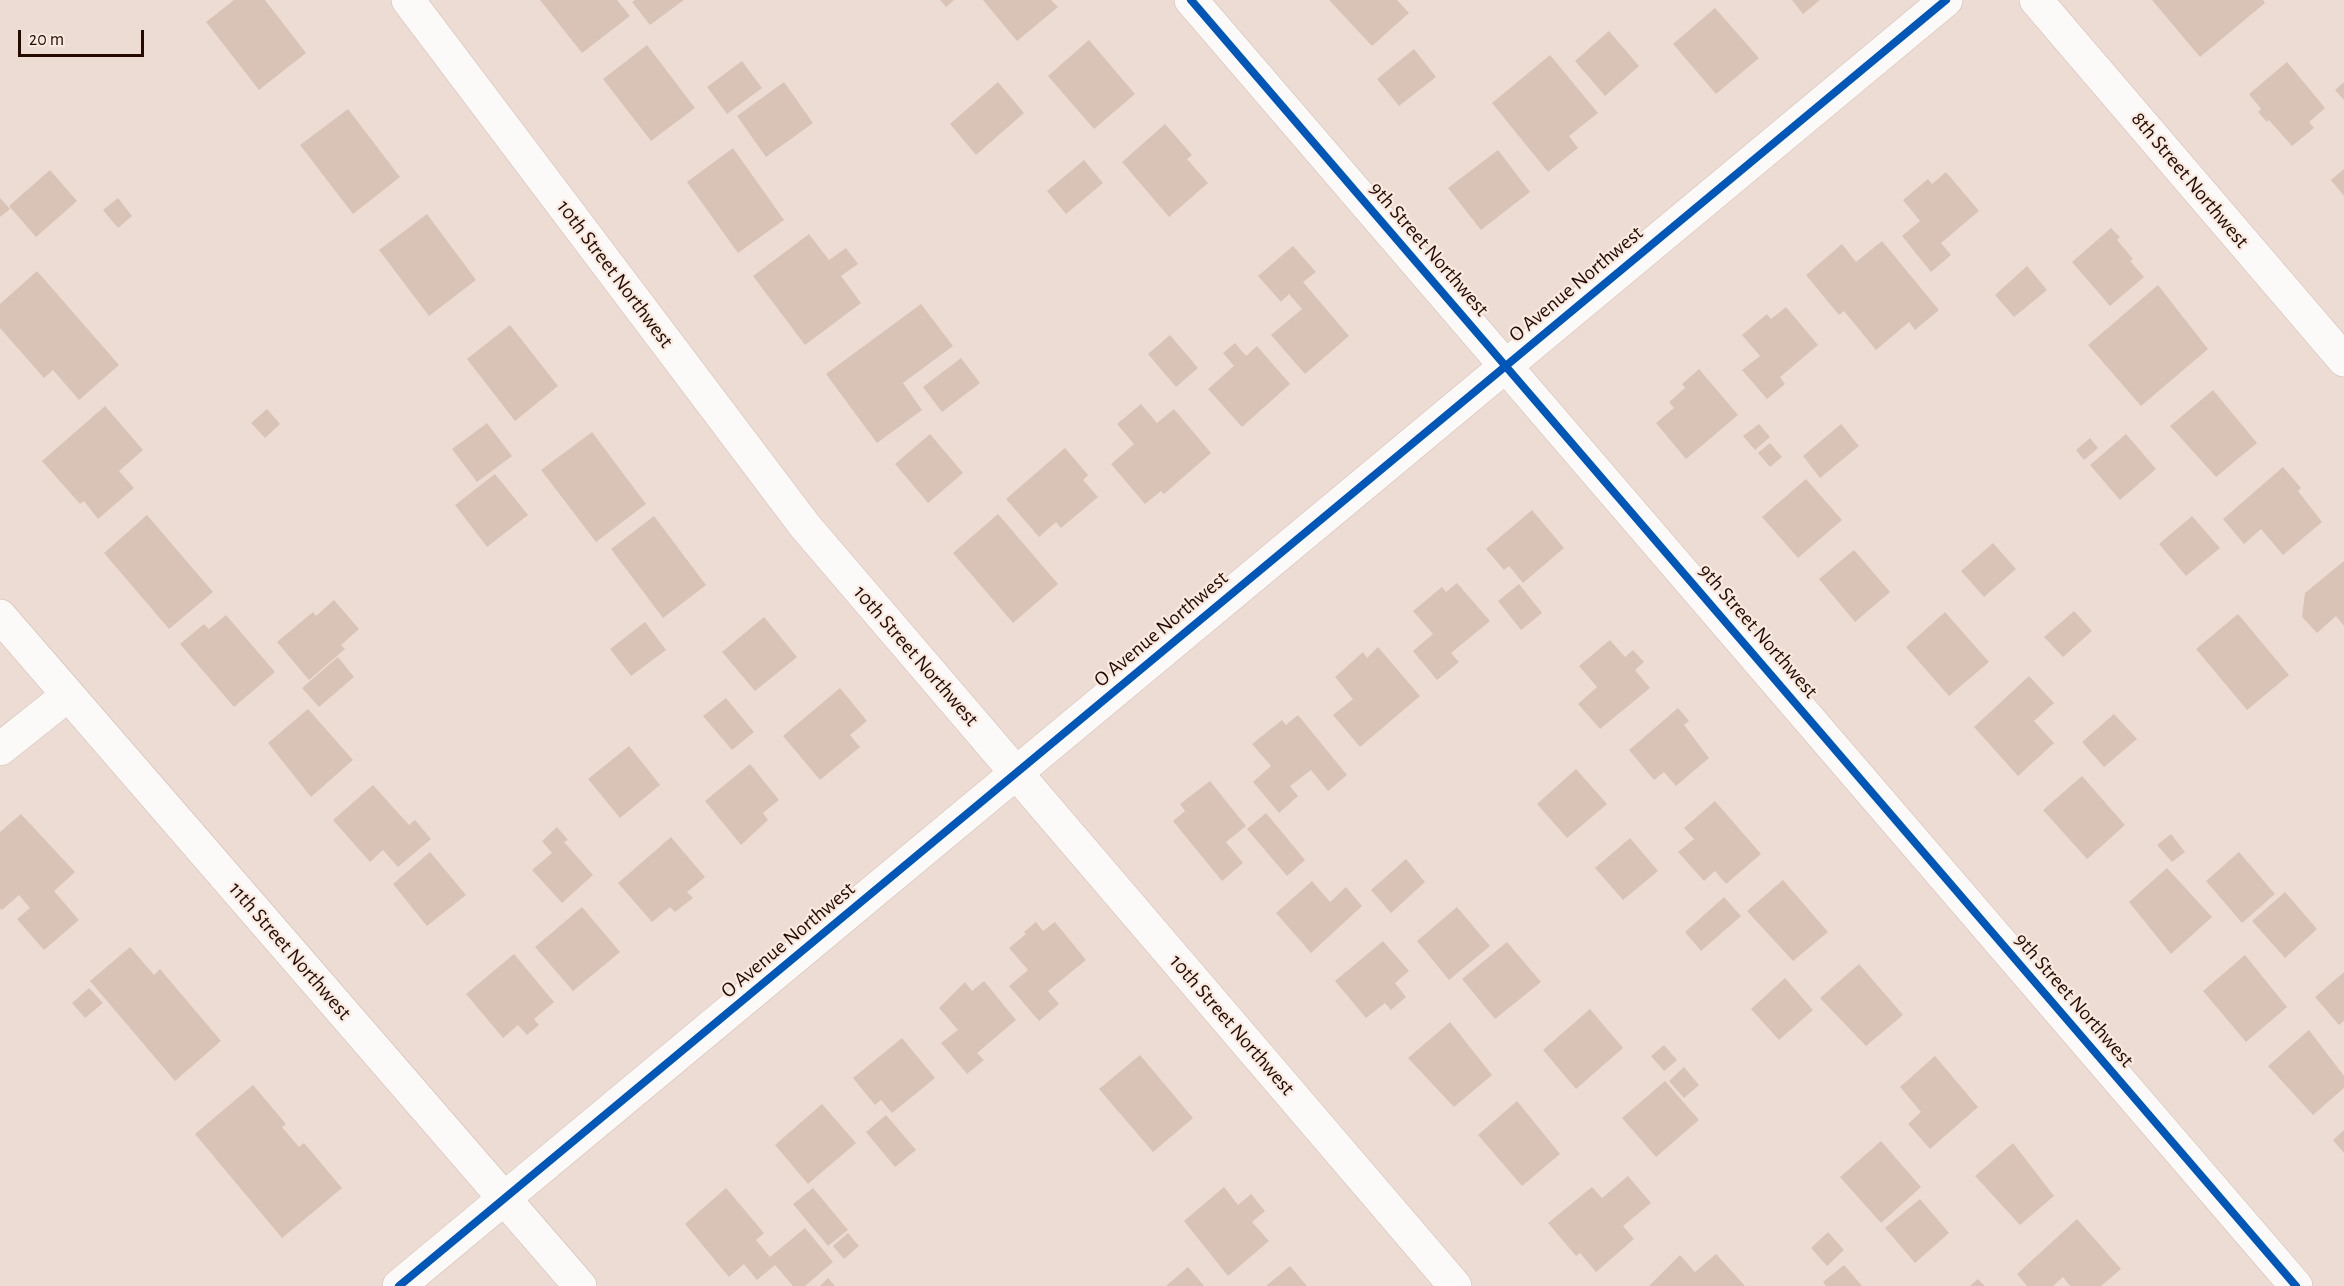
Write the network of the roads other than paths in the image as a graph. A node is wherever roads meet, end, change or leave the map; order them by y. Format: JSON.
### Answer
{"nodes":[{"id":1,"x":408,"y":0,"type":"edge"},
{"id":2,"x":1191,"y":0,"type":"edge"},
{"id":3,"x":1946,"y":0,"type":"edge"},
{"id":4,"x":2036,"y":0,"type":"edge"},
{"id":5,"x":2344,"y":360,"type":"edge"},
{"id":6,"x":1506,"y":366,"type":"junction"},
{"id":7,"x":0,"y":616,"type":"edge"},
{"id":8,"x":68,"y":694,"type":"junction"},
{"id":9,"x":0,"y":749,"type":"edge"},
{"id":10,"x":1016,"y":773,"type":"junction"},
{"id":11,"x":505,"y":1198,"type":"junction"},
{"id":12,"x":399,"y":1286,"type":"edge"},
{"id":13,"x":580,"y":1286,"type":"edge"},
{"id":14,"x":1455,"y":1286,"type":"edge"},
{"id":15,"x":2296,"y":1286,"type":"edge"}],
"edges":[{"from":1,"to":10,"type":"street","name":"10th Street Northwest"},
{"from":2,"to":6,"type":"street","name":"9th Street Northwest"},
{"from":3,"to":6,"type":"street","name":"O Avenue Northwest"},
{"from":4,"to":5,"type":"street","name":"8th Street Northwest"},
{"from":6,"to":10,"type":"street","name":"O Avenue Northwest"},
{"from":6,"to":15,"type":"street","name":"9th Street Northwest"},
{"from":7,"to":8,"type":"street","name":"11th Street Northwest"},
{"from":8,"to":9,"type":"street"},
{"from":8,"to":11,"type":"street","name":"11th Street Northwest"},
{"from":10,"to":11,"type":"street","name":"O Avenue Northwest"},
{"from":10,"to":14,"type":"street","name":"10th Street Northwest"},
{"from":11,"to":12,"type":"street","name":"O Avenue Northwest"},
{"from":11,"to":13,"type":"street","name":"11th Street Northwest"}]}
